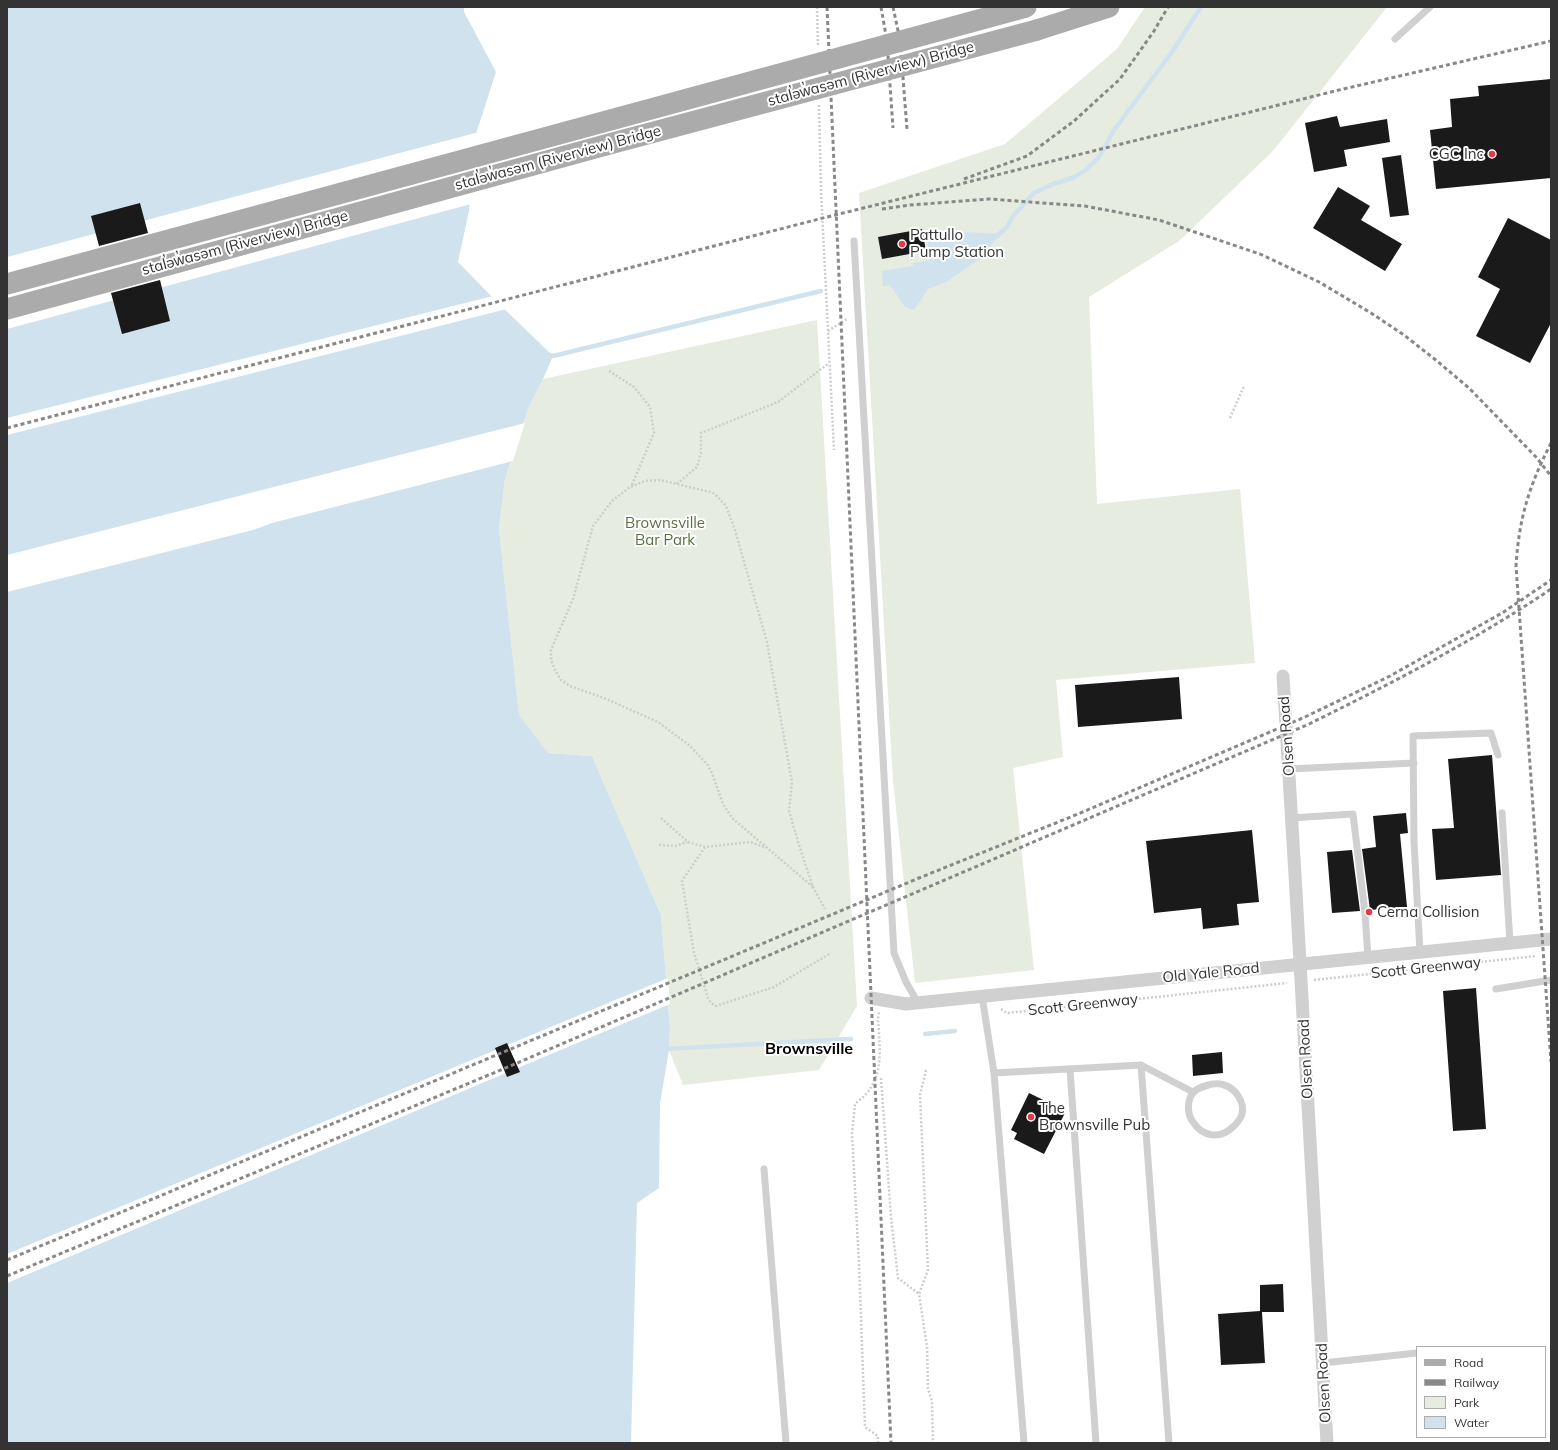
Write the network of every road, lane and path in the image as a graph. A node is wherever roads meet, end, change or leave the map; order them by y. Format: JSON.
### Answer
{"nodes":[{"id":1,"x":817,"y":7,"type":"edge"},
{"id":2,"x":1026,"y":7,"type":"edge"},
{"id":3,"x":1109,"y":7,"type":"edge"},
{"id":4,"x":1430,"y":7,"type":"edge"},
{"id":5,"x":1395,"y":39,"type":"dead end"},
{"id":6,"x":818,"y":47,"type":"dead end"},
{"id":7,"x":819,"y":103,"type":"dead end"},
{"id":8,"x":854,"y":241,"type":"dead end"},
{"id":9,"x":7,"y":284,"type":"edge"},
{"id":10,"x":7,"y":309,"type":"edge"},
{"id":11,"x":858,"y":313,"type":"junction"},
{"id":12,"x":828,"y":331,"type":"junction"},
{"id":13,"x":829,"y":363,"type":"junction"},
{"id":14,"x":609,"y":371,"type":"dead end"},
{"id":15,"x":1244,"y":386,"type":"dead end"},
{"id":16,"x":1230,"y":418,"type":"dead end"},
{"id":17,"x":834,"y":450,"type":"dead end"},
{"id":18,"x":677,"y":484,"type":"junction"},
{"id":19,"x":630,"y":487,"type":"junction"},
{"id":20,"x":1283,"y":676,"type":"dead end"},
{"id":21,"x":1498,"y":755,"type":"dead end"},
{"id":22,"x":1414,"y":763,"type":"junction"},
{"id":23,"x":1290,"y":769,"type":"junction"},
{"id":24,"x":1502,"y":813,"type":"dead end"},
{"id":25,"x":661,"y":818,"type":"dead end"},
{"id":26,"x":1291,"y":818,"type":"junction"},
{"id":27,"x":688,"y":842,"type":"junction"},
{"id":28,"x":659,"y":845,"type":"dead end"},
{"id":29,"x":705,"y":847,"type":"junction"},
{"id":30,"x":766,"y":848,"type":"junction"},
{"id":31,"x":813,"y":887,"type":"junction"},
{"id":32,"x":825,"y":909,"type":"dead end"},
{"id":33,"x":1551,"y":939,"type":"edge"},
{"id":34,"x":1510,"y":943,"type":"junction"},
{"id":35,"x":831,"y":953,"type":"dead end"},
{"id":36,"x":1420,"y":953,"type":"junction"},
{"id":37,"x":1538,"y":956,"type":"dead end"},
{"id":38,"x":1368,"y":958,"type":"junction"},
{"id":39,"x":1301,"y":964,"type":"junction"},
{"id":40,"x":1315,"y":980,"type":"dead end"},
{"id":41,"x":1551,"y":980,"type":"edge"},
{"id":42,"x":1283,"y":983,"type":"dead end"},
{"id":43,"x":1496,"y":989,"type":"dead end"},
{"id":44,"x":982,"y":996,"type":"junction"},
{"id":45,"x":876,"y":999,"type":"joint"},
{"id":46,"x":918,"y":1003,"type":"junction"},
{"id":47,"x":1140,"y":1065,"type":"junction"},
{"id":48,"x":1070,"y":1069,"type":"junction"},
{"id":49,"x":926,"y":1070,"type":"dead end"},
{"id":50,"x":994,"y":1073,"type":"junction"},
{"id":51,"x":881,"y":1078,"type":"dead end"},
{"id":52,"x":1193,"y":1092,"type":"junction"},
{"id":53,"x":764,"y":1169,"type":"dead end"},
{"id":54,"x":919,"y":1294,"type":"junction"},
{"id":55,"x":1416,"y":1353,"type":"edge"},
{"id":56,"x":1323,"y":1363,"type":"junction"},
{"id":57,"x":786,"y":1443,"type":"edge"},
{"id":58,"x":878,"y":1443,"type":"edge"},
{"id":59,"x":933,"y":1443,"type":"edge"},
{"id":60,"x":1024,"y":1443,"type":"edge"},
{"id":61,"x":1096,"y":1443,"type":"edge"},
{"id":62,"x":1170,"y":1443,"type":"edge"},
{"id":63,"x":1328,"y":1443,"type":"edge"}],
"edges":[{"from":1,"to":6,"type":"path"},
{"from":2,"to":9,"type":"main road","name":"stal̕əw̓asəm (Riverview) Bridge","bridge":true},
{"from":3,"to":10,"type":"main road","name":"stal̕əw̓asəm (Riverview) Bridge","bridge":true},
{"from":4,"to":5,"type":"lane"},
{"from":7,"to":12,"type":"path"},
{"from":8,"to":11,"type":"lane"},
{"from":11,"to":12,"type":"path"},
{"from":11,"to":46,"type":"lane"},
{"from":12,"to":13,"type":"path"},
{"from":13,"to":17,"type":"path"},
{"from":13,"to":18,"type":"path"},
{"from":14,"to":19,"type":"path"},
{"from":15,"to":16,"type":"path"},
{"from":18,"to":19,"type":"path"},
{"from":18,"to":31,"type":"path"},
{"from":19,"to":30,"type":"path"},
{"from":20,"to":23,"type":"street","name":"Olsen Road"},
{"from":21,"to":22,"type":"lane"},
{"from":22,"to":23,"type":"lane"},
{"from":22,"to":36,"type":"lane"},
{"from":23,"to":26,"type":"street","name":"Olsen Road"},
{"from":24,"to":34,"type":"lane"},
{"from":25,"to":27,"type":"path"},
{"from":26,"to":38,"type":"lane"},
{"from":26,"to":39,"type":"street","name":"Olsen Road"},
{"from":27,"to":28,"type":"path"},
{"from":27,"to":29,"type":"path"},
{"from":29,"to":30,"type":"path"},
{"from":29,"to":35,"type":"path"},
{"from":30,"to":31,"type":"path"},
{"from":31,"to":32,"type":"path"},
{"from":33,"to":34,"type":"street","name":"Old Yale Road"},
{"from":34,"to":36,"type":"street","name":"Old Yale Road"},
{"from":36,"to":38,"type":"street","name":"Old Yale Road"},
{"from":37,"to":40,"type":"path","name":"Scott Greenway"},
{"from":38,"to":39,"type":"street","name":"Old Yale Road"},
{"from":39,"to":44,"type":"street","name":"Old Yale Road"},
{"from":39,"to":56,"type":"street","name":"Olsen Road"},
{"from":41,"to":43,"type":"lane"},
{"from":42,"to":44,"type":"path","name":"Scott Greenway"},
{"from":44,"to":46,"type":"street","name":"Old Yale Road"},
{"from":44,"to":50,"type":"lane"},
{"from":45,"to":46,"type":"street","name":"Old Yale Road"},
{"from":45,"to":58,"type":"path"},
{"from":47,"to":48,"type":"lane"},
{"from":47,"to":52,"type":"lane"},
{"from":47,"to":62,"type":"lane"},
{"from":48,"to":50,"type":"lane"},
{"from":48,"to":61,"type":"lane"},
{"from":49,"to":54,"type":"path"},
{"from":50,"to":60,"type":"lane"},
{"from":51,"to":54,"type":"path"},
{"from":52,"to":52,"type":"lane"},
{"from":53,"to":57,"type":"lane"},
{"from":54,"to":59,"type":"path"},
{"from":55,"to":56,"type":"lane"},
{"from":56,"to":63,"type":"street","name":"Olsen Road"}]}
